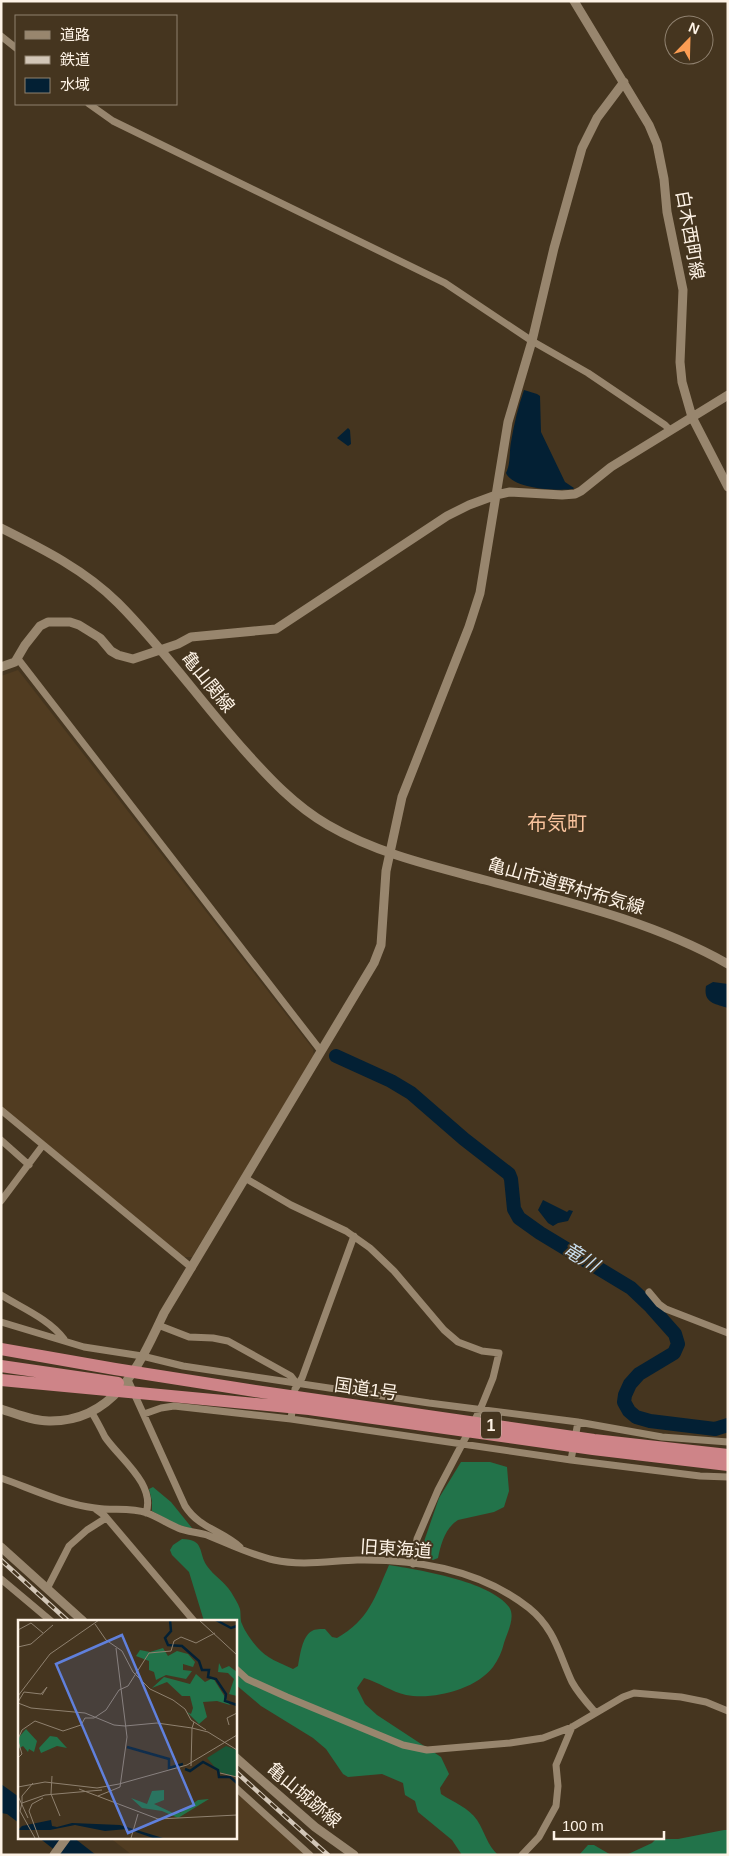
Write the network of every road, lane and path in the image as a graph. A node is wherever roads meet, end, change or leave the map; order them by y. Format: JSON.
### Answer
{"nodes":[{"id":1,"x":574,"y":1,"type":"edge"},
{"id":2,"x":1,"y":36,"type":"edge"},
{"id":3,"x":15,"y":47,"type":"edge"},
{"id":4,"x":624,"y":82,"type":"junction"},
{"id":5,"x":90,"y":105,"type":"edge"},
{"id":6,"x":532,"y":341,"type":"junction"},
{"id":7,"x":728,"y":395,"type":"edge"},
{"id":8,"x":692,"y":417,"type":"junction"},
{"id":9,"x":670,"y":430,"type":"junction"},
{"id":10,"x":728,"y":487,"type":"edge"},
{"id":11,"x":496,"y":495,"type":"junction"},
{"id":12,"x":1,"y":528,"type":"edge"},
{"id":13,"x":160,"y":649,"type":"junction"},
{"id":14,"x":18,"y":659,"type":"junction"},
{"id":15,"x":1,"y":667,"type":"edge"},
{"id":16,"x":390,"y":852,"type":"junction"},
{"id":17,"x":728,"y":964,"type":"edge"},
{"id":18,"x":321,"y":1051,"type":"junction"},
{"id":19,"x":1,"y":1110,"type":"edge"},
{"id":20,"x":1,"y":1140,"type":"edge"},
{"id":21,"x":43,"y":1145,"type":"junction"},
{"id":22,"x":29,"y":1165,"type":"junction"},
{"id":23,"x":245,"y":1178,"type":"junction"},
{"id":24,"x":1,"y":1200,"type":"edge"},
{"id":25,"x":354,"y":1236,"type":"junction"},
{"id":26,"x":192,"y":1268,"type":"junction"},
{"id":27,"x":649,"y":1292,"type":"dead end"},
{"id":28,"x":1,"y":1295,"type":"edge"},
{"id":29,"x":1,"y":1322,"type":"edge"},
{"id":30,"x":158,"y":1325,"type":"junction"},
{"id":31,"x":728,"y":1333,"type":"edge"},
{"id":32,"x":64,"y":1340,"type":"junction"},
{"id":33,"x":1,"y":1349,"type":"edge"},
{"id":34,"x":140,"y":1359,"type":"junction"},
{"id":35,"x":1,"y":1366,"type":"edge"},
{"id":36,"x":43,"y":1371,"type":"junction"},
{"id":37,"x":1,"y":1380,"type":"edge"},
{"id":38,"x":128,"y":1380,"type":"junction"},
{"id":39,"x":296,"y":1386,"type":"junction"},
{"id":40,"x":255,"y":1391,"type":"junction"},
{"id":41,"x":1,"y":1409,"type":"edge"},
{"id":42,"x":309,"y":1409,"type":"junction"},
{"id":43,"x":92,"y":1413,"type":"junction"},
{"id":44,"x":478,"y":1413,"type":"junction"},
{"id":45,"x":144,"y":1414,"type":"junction"},
{"id":46,"x":291,"y":1417,"type":"junction"},
{"id":47,"x":577,"y":1426,"type":"junction"},
{"id":48,"x":464,"y":1441,"type":"junction"},
{"id":49,"x":728,"y":1442,"type":"edge"},
{"id":50,"x":728,"y":1455,"type":"edge"},
{"id":51,"x":571,"y":1457,"type":"junction"},
{"id":52,"x":728,"y":1465,"type":"edge"},
{"id":53,"x":728,"y":1477,"type":"edge"},
{"id":54,"x":1,"y":1478,"type":"edge"},
{"id":55,"x":94,"y":1508,"type":"junction"},
{"id":56,"x":146,"y":1513,"type":"junction"},
{"id":57,"x":106,"y":1518,"type":"junction"},
{"id":58,"x":1,"y":1547,"type":"edge"},
{"id":59,"x":243,"y":1549,"type":"junction"},
{"id":60,"x":413,"y":1564,"type":"junction"},
{"id":61,"x":1,"y":1579,"type":"edge"},
{"id":62,"x":47,"y":1588,"type":"junction"},
{"id":63,"x":50,"y":1620,"type":"edge"},
{"id":64,"x":82,"y":1620,"type":"edge"},
{"id":65,"x":193,"y":1620,"type":"edge"},
{"id":66,"x":236,"y":1669,"type":"edge"},
{"id":67,"x":728,"y":1710,"type":"edge"},
{"id":68,"x":595,"y":1712,"type":"junction"},
{"id":69,"x":572,"y":1726,"type":"junction"},
{"id":70,"x":236,"y":1758,"type":"edge"},
{"id":71,"x":236,"y":1788,"type":"edge"},
{"id":72,"x":66,"y":1838,"type":"edge"},
{"id":73,"x":54,"y":1855,"type":"edge"},
{"id":74,"x":310,"y":1855,"type":"edge"},
{"id":75,"x":354,"y":1855,"type":"edge"},
{"id":76,"x":522,"y":1855,"type":"edge"}],
"edges":[{"from":1,"to":4,"type":"street","name":"白木西町線"},
{"from":2,"to":3,"type":"street"},
{"from":4,"to":6,"type":"street"},
{"from":4,"to":8,"type":"street","name":"白木西町線"},
{"from":5,"to":6,"type":"street"},
{"from":6,"to":9,"type":"street"},
{"from":6,"to":11,"type":"street"},
{"from":7,"to":8,"type":"street"},
{"from":8,"to":9,"type":"street"},
{"from":8,"to":10,"type":"street","name":"白木西町線"},
{"from":9,"to":11,"type":"street"},
{"from":11,"to":13,"type":"street"},
{"from":11,"to":16,"type":"street"},
{"from":12,"to":13,"type":"street","name":"亀山関線"},
{"from":13,"to":14,"type":"street"},
{"from":13,"to":16,"type":"street","name":"亀山関線"},
{"from":14,"to":15,"type":"street"},
{"from":14,"to":18,"type":"street"},
{"from":16,"to":17,"type":"street","name":"亀山市道野村布気線"},
{"from":16,"to":18,"type":"street"},
{"from":18,"to":23,"type":"street"},
{"from":19,"to":21,"type":"street"},
{"from":20,"to":22,"type":"street"},
{"from":21,"to":22,"type":"street"},
{"from":21,"to":26,"type":"street"},
{"from":22,"to":24,"type":"street"},
{"from":23,"to":25,"type":"street"},
{"from":23,"to":26,"type":"street"},
{"from":25,"to":39,"type":"street"},
{"from":25,"to":44,"type":"street"},
{"from":26,"to":30,"type":"street"},
{"from":27,"to":31,"type":"street"},
{"from":28,"to":32,"type":"street"},
{"from":29,"to":32,"type":"street"},
{"from":30,"to":34,"type":"street"},
{"from":30,"to":39,"type":"street"},
{"from":32,"to":34,"type":"street"},
{"from":33,"to":40,"type":"highway","name":"国道1号","number":"1"},
{"from":34,"to":38,"type":"street"},
{"from":34,"to":39,"type":"street"},
{"from":35,"to":36,"type":"highway","number":"1"},
{"from":36,"to":40,"type":"highway","number":"1"},
{"from":36,"to":42,"type":"highway","number":"1"},
{"from":37,"to":42,"type":"highway","name":"国道1号","number":"1"},
{"from":38,"to":43,"type":"street"},
{"from":38,"to":45,"type":"street"},
{"from":39,"to":44,"type":"street"},
{"from":39,"to":46,"type":"street"},
{"from":40,"to":50,"type":"highway","name":"国道1号","number":"1"},
{"from":41,"to":43,"type":"street"},
{"from":42,"to":52,"type":"highway","name":"国道1号","number":"1"},
{"from":43,"to":56,"type":"street"},
{"from":44,"to":47,"type":"street"},
{"from":44,"to":48,"type":"street"},
{"from":45,"to":46,"type":"street"},
{"from":45,"to":59,"type":"street"},
{"from":46,"to":48,"type":"street"},
{"from":47,"to":49,"type":"street"},
{"from":47,"to":51,"type":"street"},
{"from":48,"to":51,"type":"street"},
{"from":48,"to":60,"type":"street"},
{"from":51,"to":53,"type":"street"},
{"from":54,"to":55,"type":"street","name":"旧東海道"},
{"from":55,"to":56,"type":"street","name":"旧東海道"},
{"from":55,"to":57,"type":"street"},
{"from":56,"to":59,"type":"street","name":"旧東海道"},
{"from":57,"to":62,"type":"street"},
{"from":57,"to":65,"type":"street"},
{"from":58,"to":62,"type":"street"},
{"from":59,"to":60,"type":"street","name":"旧東海道"},
{"from":60,"to":68,"type":"street","name":"旧東海道"},
{"from":61,"to":63,"type":"street"},
{"from":62,"to":64,"type":"street"},
{"from":66,"to":69,"type":"street"},
{"from":67,"to":68,"type":"street"},
{"from":68,"to":69,"type":"street"},
{"from":69,"to":76,"type":"street"},
{"from":70,"to":75,"type":"street","name":"亀山城跡線"},
{"from":71,"to":74,"type":"street"},
{"from":72,"to":73,"type":"street"}]}
